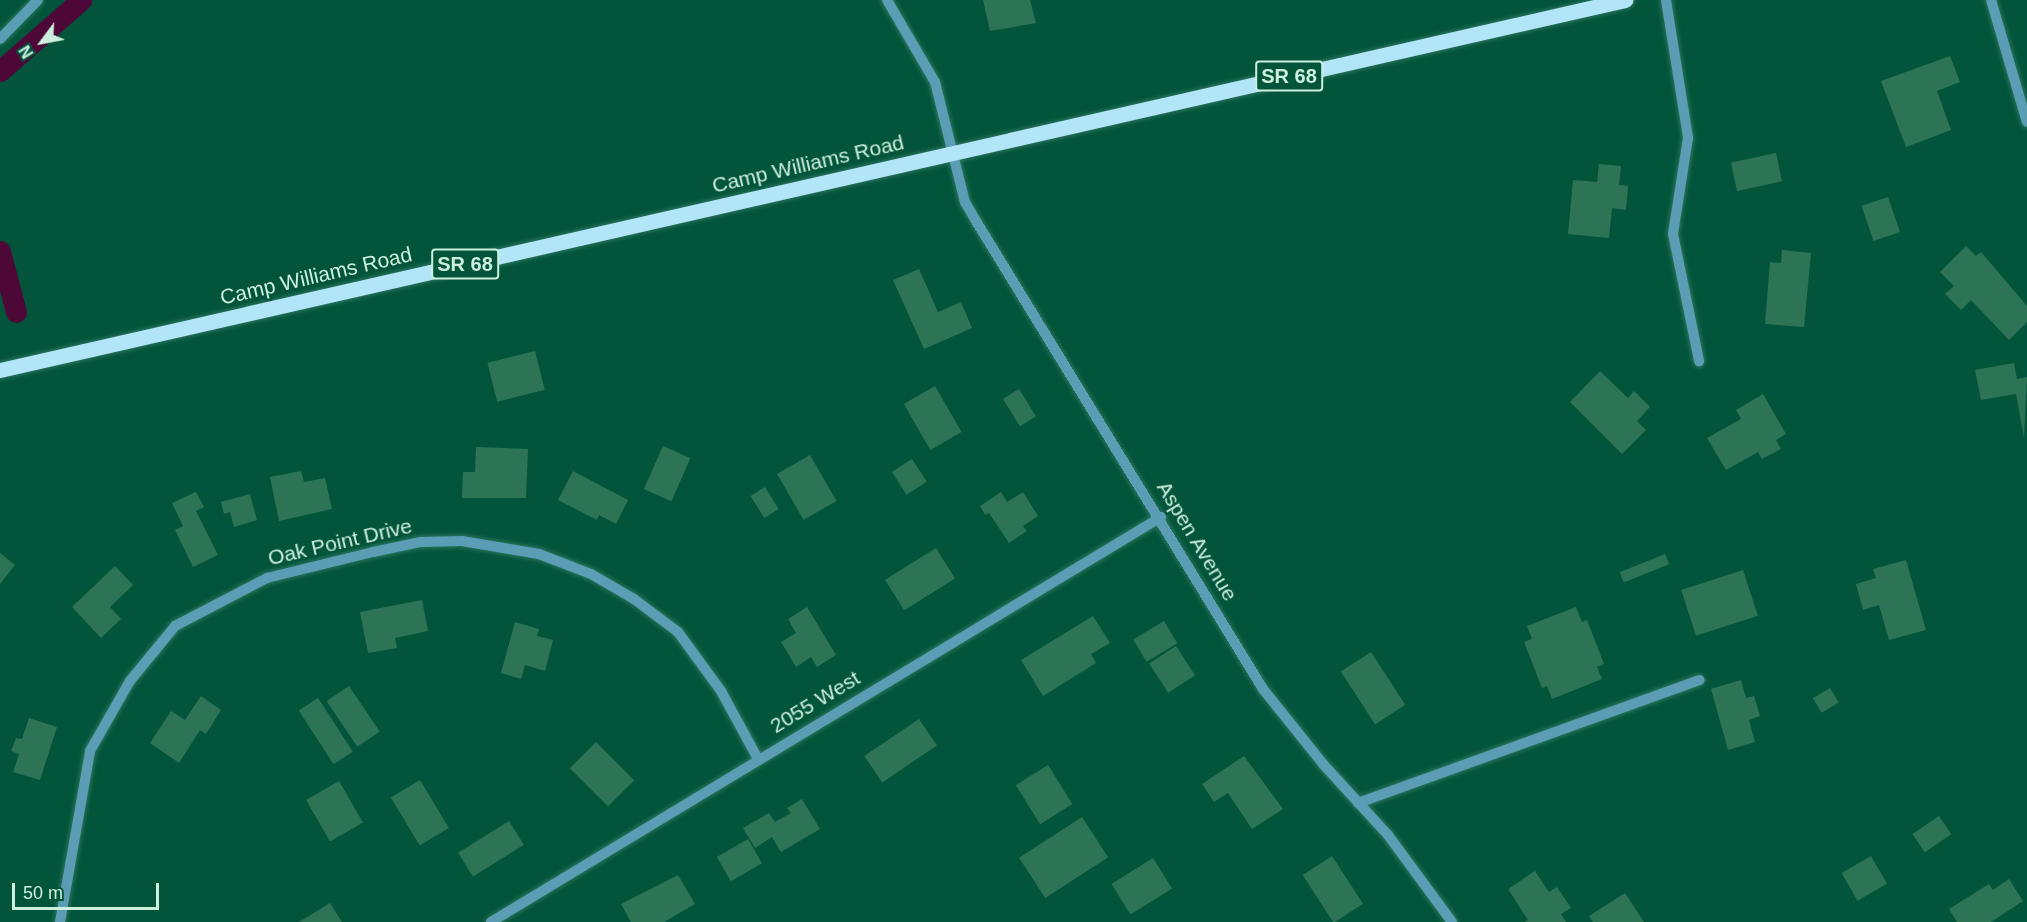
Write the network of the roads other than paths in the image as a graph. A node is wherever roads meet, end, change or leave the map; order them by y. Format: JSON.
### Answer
{"nodes":[{"id":1,"x":38,"y":0,"type":"edge"},
{"id":2,"x":887,"y":0,"type":"edge"},
{"id":3,"x":1624,"y":0,"type":"edge"},
{"id":4,"x":1666,"y":0,"type":"edge"},
{"id":5,"x":1991,"y":0,"type":"edge"},
{"id":6,"x":0,"y":39,"type":"edge"},
{"id":7,"x":2027,"y":122,"type":"edge"},
{"id":8,"x":953,"y":153,"type":"junction"},
{"id":9,"x":1699,"y":361,"type":"dead end"},
{"id":10,"x":0,"y":370,"type":"edge"},
{"id":11,"x":1161,"y":517,"type":"junction"},
{"id":12,"x":1700,"y":680,"type":"dead end"},
{"id":13,"x":758,"y":759,"type":"junction"},
{"id":14,"x":1358,"y":803,"type":"junction"},
{"id":15,"x":60,"y":922,"type":"edge"},
{"id":16,"x":491,"y":922,"type":"edge"},
{"id":17,"x":1452,"y":922,"type":"edge"}],
"edges":[{"from":1,"to":6,"type":"street"},
{"from":2,"to":8,"type":"street","name":"Aspen Avenue"},
{"from":3,"to":8,"type":"main road","name":"Camp Williams Road","number":"SR 68"},
{"from":4,"to":9,"type":"street"},
{"from":5,"to":7,"type":"street"},
{"from":8,"to":10,"type":"main road","name":"Camp Williams Road","number":"SR 68"},
{"from":8,"to":11,"type":"street","name":"Aspen Avenue"},
{"from":11,"to":13,"type":"street","name":"2055 West"},
{"from":11,"to":14,"type":"street","name":"Aspen Avenue"},
{"from":12,"to":14,"type":"street"},
{"from":13,"to":15,"type":"street","name":"Oak Point Drive"},
{"from":13,"to":16,"type":"street","name":"2055 West"},
{"from":14,"to":17,"type":"street","name":"Aspen Avenue"}]}
